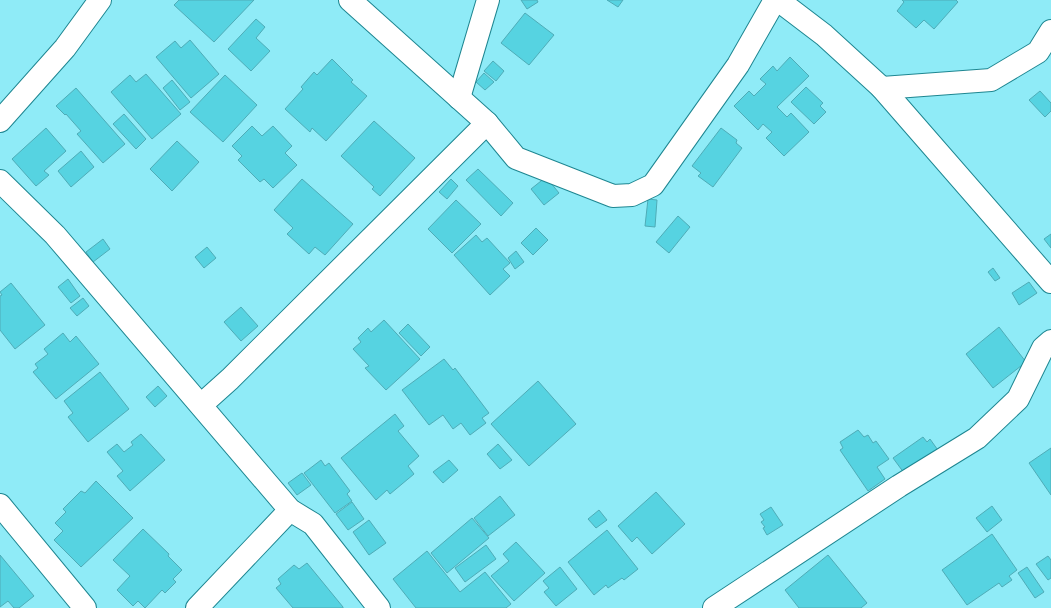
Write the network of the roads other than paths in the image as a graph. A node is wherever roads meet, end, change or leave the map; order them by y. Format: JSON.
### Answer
{"nodes":[{"id":1,"x":100,"y":0,"type":"edge"},
{"id":2,"x":350,"y":0,"type":"edge"},
{"id":3,"x":488,"y":0,"type":"edge"},
{"id":4,"x":775,"y":0,"type":"edge"},
{"id":5,"x":778,"y":0,"type":"edge"},
{"id":6,"x":1051,"y":31,"type":"edge"},
{"id":7,"x":882,"y":88,"type":"junction"},
{"id":8,"x":459,"y":98,"type":"junction"},
{"id":9,"x":0,"y":121,"type":"edge"},
{"id":10,"x":487,"y":123,"type":"junction"},
{"id":11,"x":0,"y":181,"type":"edge"},
{"id":12,"x":1051,"y":282,"type":"edge"},
{"id":13,"x":1051,"y":341,"type":"edge"},
{"id":14,"x":201,"y":405,"type":"junction"},
{"id":15,"x":0,"y":505,"type":"edge"},
{"id":16,"x":290,"y":510,"type":"junction"},
{"id":17,"x":85,"y":608,"type":"edge"},
{"id":18,"x":197,"y":608,"type":"edge"},
{"id":19,"x":379,"y":608,"type":"edge"},
{"id":20,"x":714,"y":608,"type":"edge"}],
"edges":[{"from":1,"to":9,"type":"street"},
{"from":2,"to":8,"type":"street"},
{"from":3,"to":8,"type":"street"},
{"from":4,"to":10,"type":"street"},
{"from":5,"to":7,"type":"street"},
{"from":6,"to":7,"type":"street"},
{"from":7,"to":12,"type":"street"},
{"from":8,"to":10,"type":"street"},
{"from":10,"to":14,"type":"street"},
{"from":11,"to":14,"type":"street"},
{"from":13,"to":20,"type":"street"},
{"from":14,"to":16,"type":"street"},
{"from":15,"to":17,"type":"street"},
{"from":16,"to":18,"type":"street"},
{"from":16,"to":19,"type":"street"}]}
